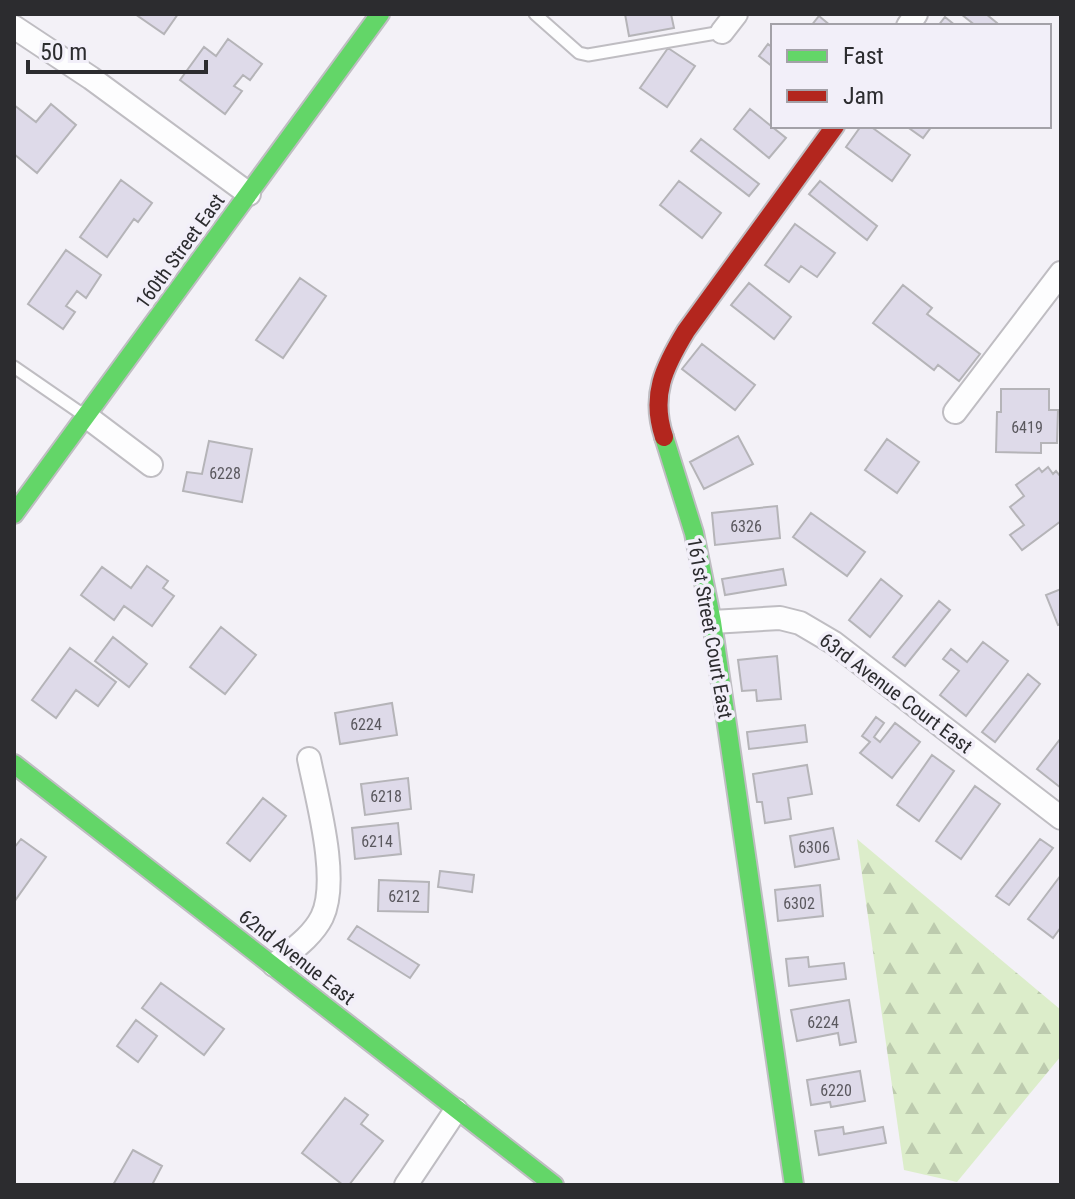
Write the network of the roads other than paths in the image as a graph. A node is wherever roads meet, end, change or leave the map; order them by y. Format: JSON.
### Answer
{"nodes":[{"id":1,"x":380,"y":14,"type":"edge"},
{"id":2,"x":535,"y":14,"type":"edge"},
{"id":3,"x":729,"y":23,"type":"edge"},
{"id":4,"x":14,"y":27,"type":"edge"},
{"id":5,"x":834,"y":128,"type":"edge"},
{"id":6,"x":249,"y":194,"type":"junction"},
{"id":7,"x":1061,"y":273,"type":"edge"},
{"id":8,"x":14,"y":367,"type":"edge"},
{"id":9,"x":955,"y":412,"type":"dead end"},
{"id":10,"x":86,"y":416,"type":"junction"},
{"id":11,"x":151,"y":465,"type":"dead end"},
{"id":12,"x":14,"y":514,"type":"edge"},
{"id":13,"x":712,"y":622,"type":"junction"},
{"id":14,"x":309,"y":759,"type":"dead end"},
{"id":15,"x":14,"y":764,"type":"edge"},
{"id":16,"x":1061,"y":818,"type":"edge"},
{"id":17,"x":274,"y":965,"type":"junction"},
{"id":18,"x":456,"y":1110,"type":"junction"},
{"id":19,"x":406,"y":1185,"type":"edge"},
{"id":20,"x":554,"y":1185,"type":"edge"},
{"id":21,"x":794,"y":1185,"type":"edge"}],
"edges":[{"from":1,"to":6,"type":"street","name":"160th Street East"},
{"from":2,"to":3,"type":"lane"},
{"from":4,"to":6,"type":"street"},
{"from":5,"to":13,"type":"street","name":"161st Street Court East"},
{"from":6,"to":10,"type":"street","name":"160th Street East"},
{"from":7,"to":9,"type":"street"},
{"from":8,"to":10,"type":"lane"},
{"from":10,"to":11,"type":"street"},
{"from":10,"to":12,"type":"street","name":"160th Street East"},
{"from":13,"to":16,"type":"street","name":"63rd Avenue Court East"},
{"from":13,"to":21,"type":"street","name":"161st Street Court East"},
{"from":14,"to":17,"type":"street"},
{"from":15,"to":17,"type":"street","name":"62nd Avenue East"},
{"from":17,"to":18,"type":"street","name":"62nd Avenue East"},
{"from":18,"to":19,"type":"street"},
{"from":18,"to":20,"type":"street","name":"62nd Avenue East"}]}
